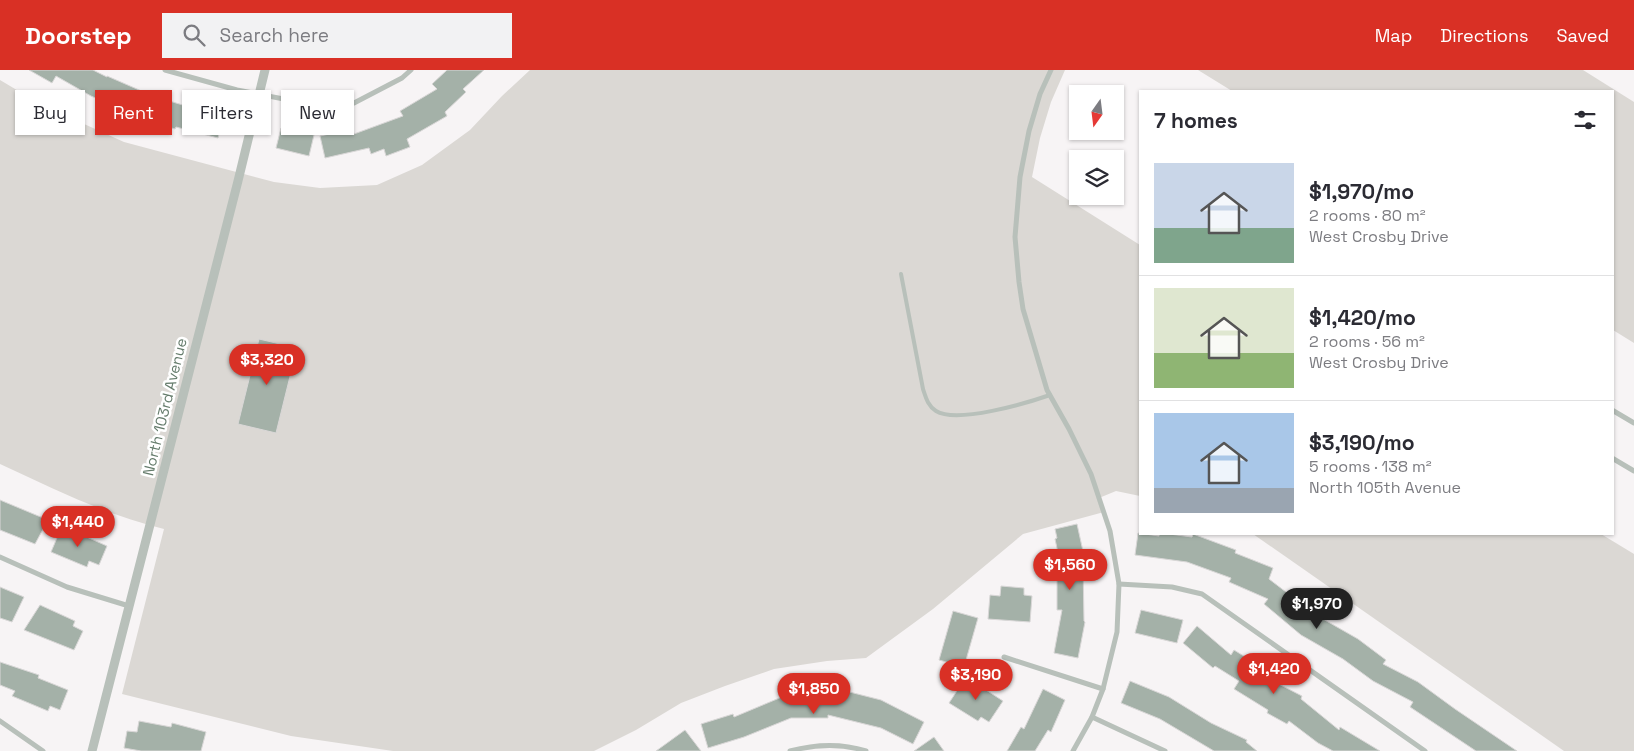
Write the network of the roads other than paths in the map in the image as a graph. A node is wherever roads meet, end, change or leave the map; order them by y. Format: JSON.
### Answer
{"nodes":[{"id":1,"x":165,"y":70,"type":"edge"},
{"id":2,"x":265,"y":70,"type":"edge"},
{"id":3,"x":411,"y":70,"type":"edge"},
{"id":4,"x":1051,"y":70,"type":"edge"},
{"id":5,"x":237,"y":90,"type":"edge"},
{"id":6,"x":260,"y":90,"type":"edge"},
{"id":7,"x":271,"y":96,"type":"edge"},
{"id":8,"x":249,"y":135,"type":"edge"},
{"id":9,"x":901,"y":274,"type":"dead end"},
{"id":10,"x":1050,"y":395,"type":"junction"},
{"id":11,"x":1614,"y":411,"type":"edge"},
{"id":12,"x":1634,"y":423,"type":"edge"},
{"id":13,"x":1614,"y":459,"type":"edge"},
{"id":14,"x":1634,"y":471,"type":"edge"},
{"id":15,"x":0,"y":557,"type":"edge"},
{"id":16,"x":1119,"y":584,"type":"junction"},
{"id":17,"x":129,"y":606,"type":"junction"},
{"id":18,"x":1004,"y":657,"type":"dead end"},
{"id":19,"x":1103,"y":689,"type":"junction"},
{"id":20,"x":1092,"y":717,"type":"junction"},
{"id":21,"x":0,"y":720,"type":"edge"},
{"id":22,"x":43,"y":751,"type":"edge"},
{"id":23,"x":92,"y":751,"type":"edge"},
{"id":24,"x":790,"y":751,"type":"edge"},
{"id":25,"x":866,"y":751,"type":"edge"},
{"id":26,"x":1073,"y":751,"type":"edge"},
{"id":27,"x":1165,"y":751,"type":"edge"},
{"id":28,"x":1425,"y":751,"type":"edge"}],
"edges":[{"from":1,"to":5,"type":"street"},
{"from":2,"to":6,"type":"street","name":"North 103rd Avenue"},
{"from":3,"to":7,"type":"street"},
{"from":4,"to":10,"type":"street"},
{"from":8,"to":17,"type":"street","name":"North 103rd Avenue"},
{"from":9,"to":10,"type":"lane"},
{"from":10,"to":16,"type":"street"},
{"from":11,"to":12,"type":"street"},
{"from":13,"to":14,"type":"street"},
{"from":15,"to":17,"type":"street"},
{"from":16,"to":19,"type":"street"},
{"from":16,"to":28,"type":"street"},
{"from":17,"to":23,"type":"street","name":"North 103rd Avenue"},
{"from":18,"to":19,"type":"street"},
{"from":19,"to":20,"type":"street"},
{"from":20,"to":26,"type":"street"},
{"from":20,"to":27,"type":"street"},
{"from":21,"to":22,"type":"street"},
{"from":24,"to":25,"type":"street"}]}
